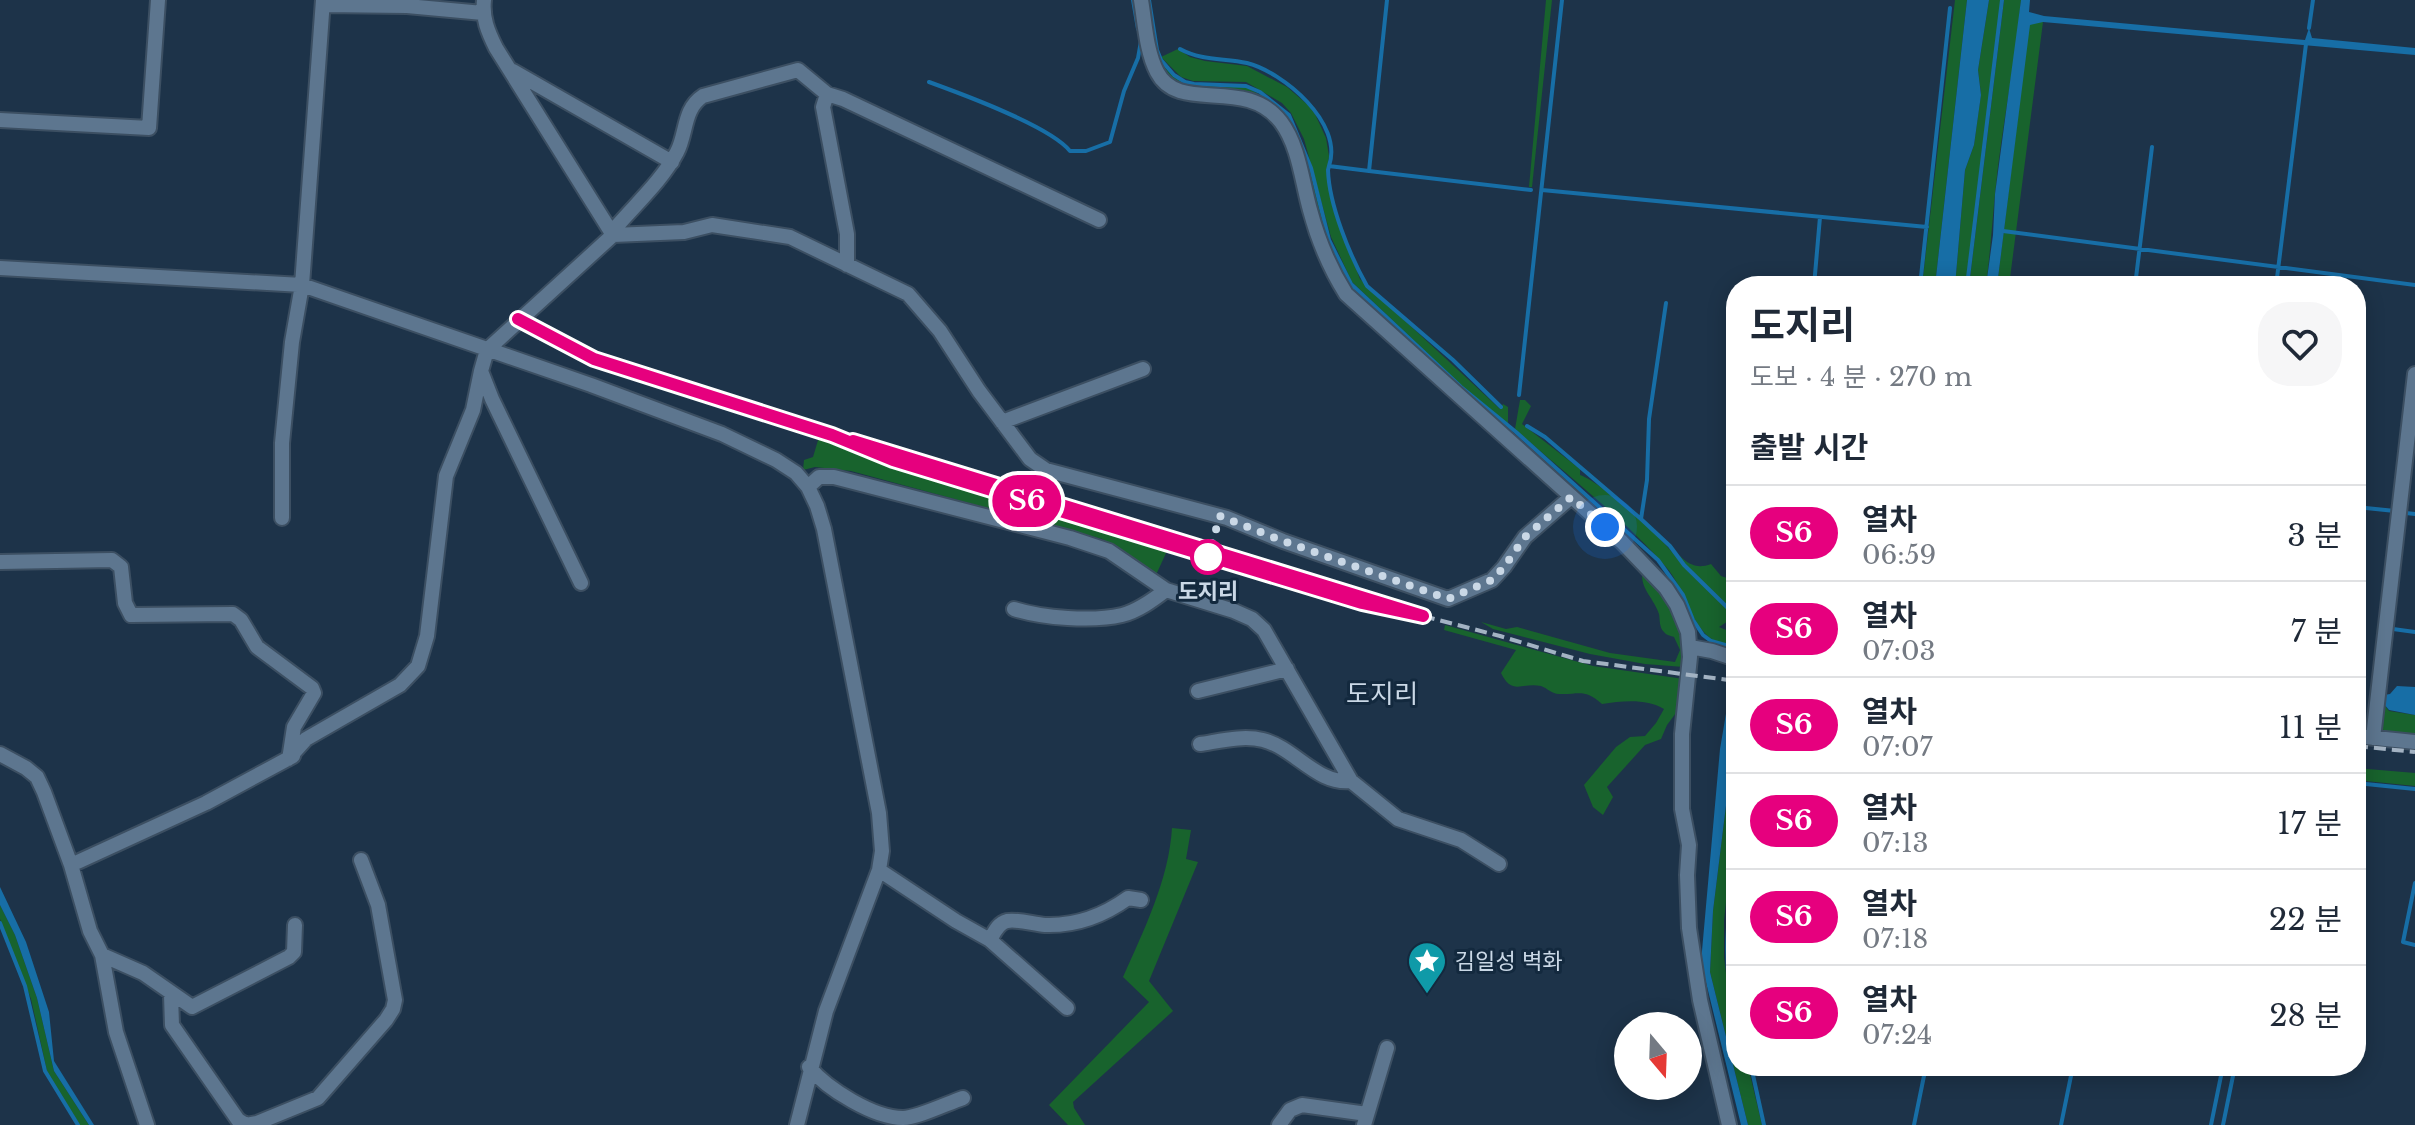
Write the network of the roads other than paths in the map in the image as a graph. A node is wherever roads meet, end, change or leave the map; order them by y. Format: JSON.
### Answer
{"nodes":[{"id":1,"x":158,"y":0,"type":"edge"},
{"id":2,"x":1141,"y":0,"type":"edge"},
{"id":3,"x":323,"y":3,"type":"edge"},
{"id":4,"x":407,"y":3,"type":"edge"},
{"id":5,"x":483,"y":6,"type":"edge"},
{"id":6,"x":509,"y":69,"type":"junction"},
{"id":7,"x":827,"y":94,"type":"junction"},
{"id":8,"x":0,"y":120,"type":"edge"},
{"id":9,"x":672,"y":162,"type":"junction"},
{"id":10,"x":1099,"y":220,"type":"dead end"},
{"id":11,"x":613,"y":235,"type":"junction"},
{"id":12,"x":847,"y":265,"type":"junction"},
{"id":13,"x":0,"y":268,"type":"edge"},
{"id":14,"x":302,"y":285,"type":"junction"},
{"id":15,"x":487,"y":350,"type":"junction"},
{"id":16,"x":1143,"y":369,"type":"dead end"},
{"id":17,"x":481,"y":371,"type":"junction"},
{"id":18,"x":2415,"y":374,"type":"edge"},
{"id":19,"x":1002,"y":422,"type":"junction"},
{"id":20,"x":808,"y":487,"type":"junction"},
{"id":21,"x":1571,"y":497,"type":"junction"},
{"id":22,"x":282,"y":518,"type":"dead end"},
{"id":23,"x":0,"y":562,"type":"edge"},
{"id":24,"x":581,"y":583,"type":"dead end"},
{"id":25,"x":1166,"y":590,"type":"junction"},
{"id":26,"x":1014,"y":609,"type":"dead end"},
{"id":27,"x":1690,"y":647,"type":"junction"},
{"id":28,"x":1726,"y":656,"type":"edge"},
{"id":29,"x":1287,"y":669,"type":"junction"},
{"id":30,"x":1198,"y":691,"type":"dead end"},
{"id":31,"x":2366,"y":737,"type":"edge"},
{"id":32,"x":2373,"y":738,"type":"junction"},
{"id":33,"x":2415,"y":742,"type":"edge"},
{"id":34,"x":1200,"y":744,"type":"dead end"},
{"id":35,"x":314,"y":746,"type":"dead end"},
{"id":36,"x":0,"y":754,"type":"edge"},
{"id":37,"x":288,"y":759,"type":"junction"},
{"id":38,"x":1351,"y":781,"type":"junction"},
{"id":39,"x":361,"y":860,"type":"dead end"},
{"id":40,"x":1499,"y":864,"type":"dead end"},
{"id":41,"x":71,"y":865,"type":"junction"},
{"id":42,"x":879,"y":870,"type":"junction"},
{"id":43,"x":1141,"y":900,"type":"dead end"},
{"id":44,"x":295,"y":925,"type":"dead end"},
{"id":45,"x":990,"y":940,"type":"junction"},
{"id":46,"x":102,"y":955,"type":"junction"},
{"id":47,"x":171,"y":995,"type":"junction"},
{"id":48,"x":1067,"y":1008,"type":"dead end"},
{"id":49,"x":1387,"y":1048,"type":"dead end"},
{"id":50,"x":809,"y":1067,"type":"junction"},
{"id":51,"x":963,"y":1098,"type":"dead end"},
{"id":52,"x":1366,"y":1120,"type":"edge"},
{"id":53,"x":147,"y":1125,"type":"edge"},
{"id":54,"x":797,"y":1125,"type":"edge"},
{"id":55,"x":1279,"y":1125,"type":"edge"},
{"id":56,"x":1729,"y":1125,"type":"edge"}],
"edges":[{"from":1,"to":8,"type":"street"},
{"from":2,"to":21,"type":"street"},
{"from":3,"to":4,"type":"street"},
{"from":3,"to":14,"type":"street"},
{"from":4,"to":5,"type":"street"},
{"from":5,"to":6,"type":"street"},
{"from":6,"to":9,"type":"street"},
{"from":6,"to":11,"type":"street"},
{"from":7,"to":9,"type":"street"},
{"from":7,"to":10,"type":"street"},
{"from":7,"to":12,"type":"street"},
{"from":9,"to":11,"type":"street"},
{"from":11,"to":12,"type":"street"},
{"from":11,"to":15,"type":"street"},
{"from":12,"to":19,"type":"street"},
{"from":13,"to":14,"type":"street"},
{"from":14,"to":15,"type":"street"},
{"from":14,"to":22,"type":"street"},
{"from":15,"to":17,"type":"street"},
{"from":15,"to":20,"type":"street"},
{"from":16,"to":19,"type":"street"},
{"from":17,"to":24,"type":"street"},
{"from":17,"to":37,"type":"street"},
{"from":18,"to":32,"type":"street"},
{"from":19,"to":21,"type":"street"},
{"from":20,"to":25,"type":"street"},
{"from":20,"to":42,"type":"street"},
{"from":21,"to":27,"type":"street"},
{"from":23,"to":37,"type":"street"},
{"from":25,"to":26,"type":"street"},
{"from":25,"to":29,"type":"street"},
{"from":27,"to":28,"type":"street"},
{"from":27,"to":56,"type":"street"},
{"from":29,"to":30,"type":"street"},
{"from":29,"to":38,"type":"street"},
{"from":31,"to":32,"type":"street"},
{"from":32,"to":33,"type":"street"},
{"from":34,"to":38,"type":"street"},
{"from":35,"to":37,"type":"street"},
{"from":36,"to":41,"type":"street"},
{"from":37,"to":41,"type":"street"},
{"from":38,"to":40,"type":"street"},
{"from":39,"to":47,"type":"street"},
{"from":41,"to":46,"type":"street"},
{"from":42,"to":45,"type":"street"},
{"from":42,"to":50,"type":"street"},
{"from":43,"to":45,"type":"street"},
{"from":44,"to":47,"type":"street"},
{"from":45,"to":48,"type":"street"},
{"from":46,"to":47,"type":"street"},
{"from":46,"to":53,"type":"street"},
{"from":49,"to":52,"type":"street"},
{"from":50,"to":51,"type":"street"},
{"from":50,"to":54,"type":"street"},
{"from":52,"to":55,"type":"street"}]}
